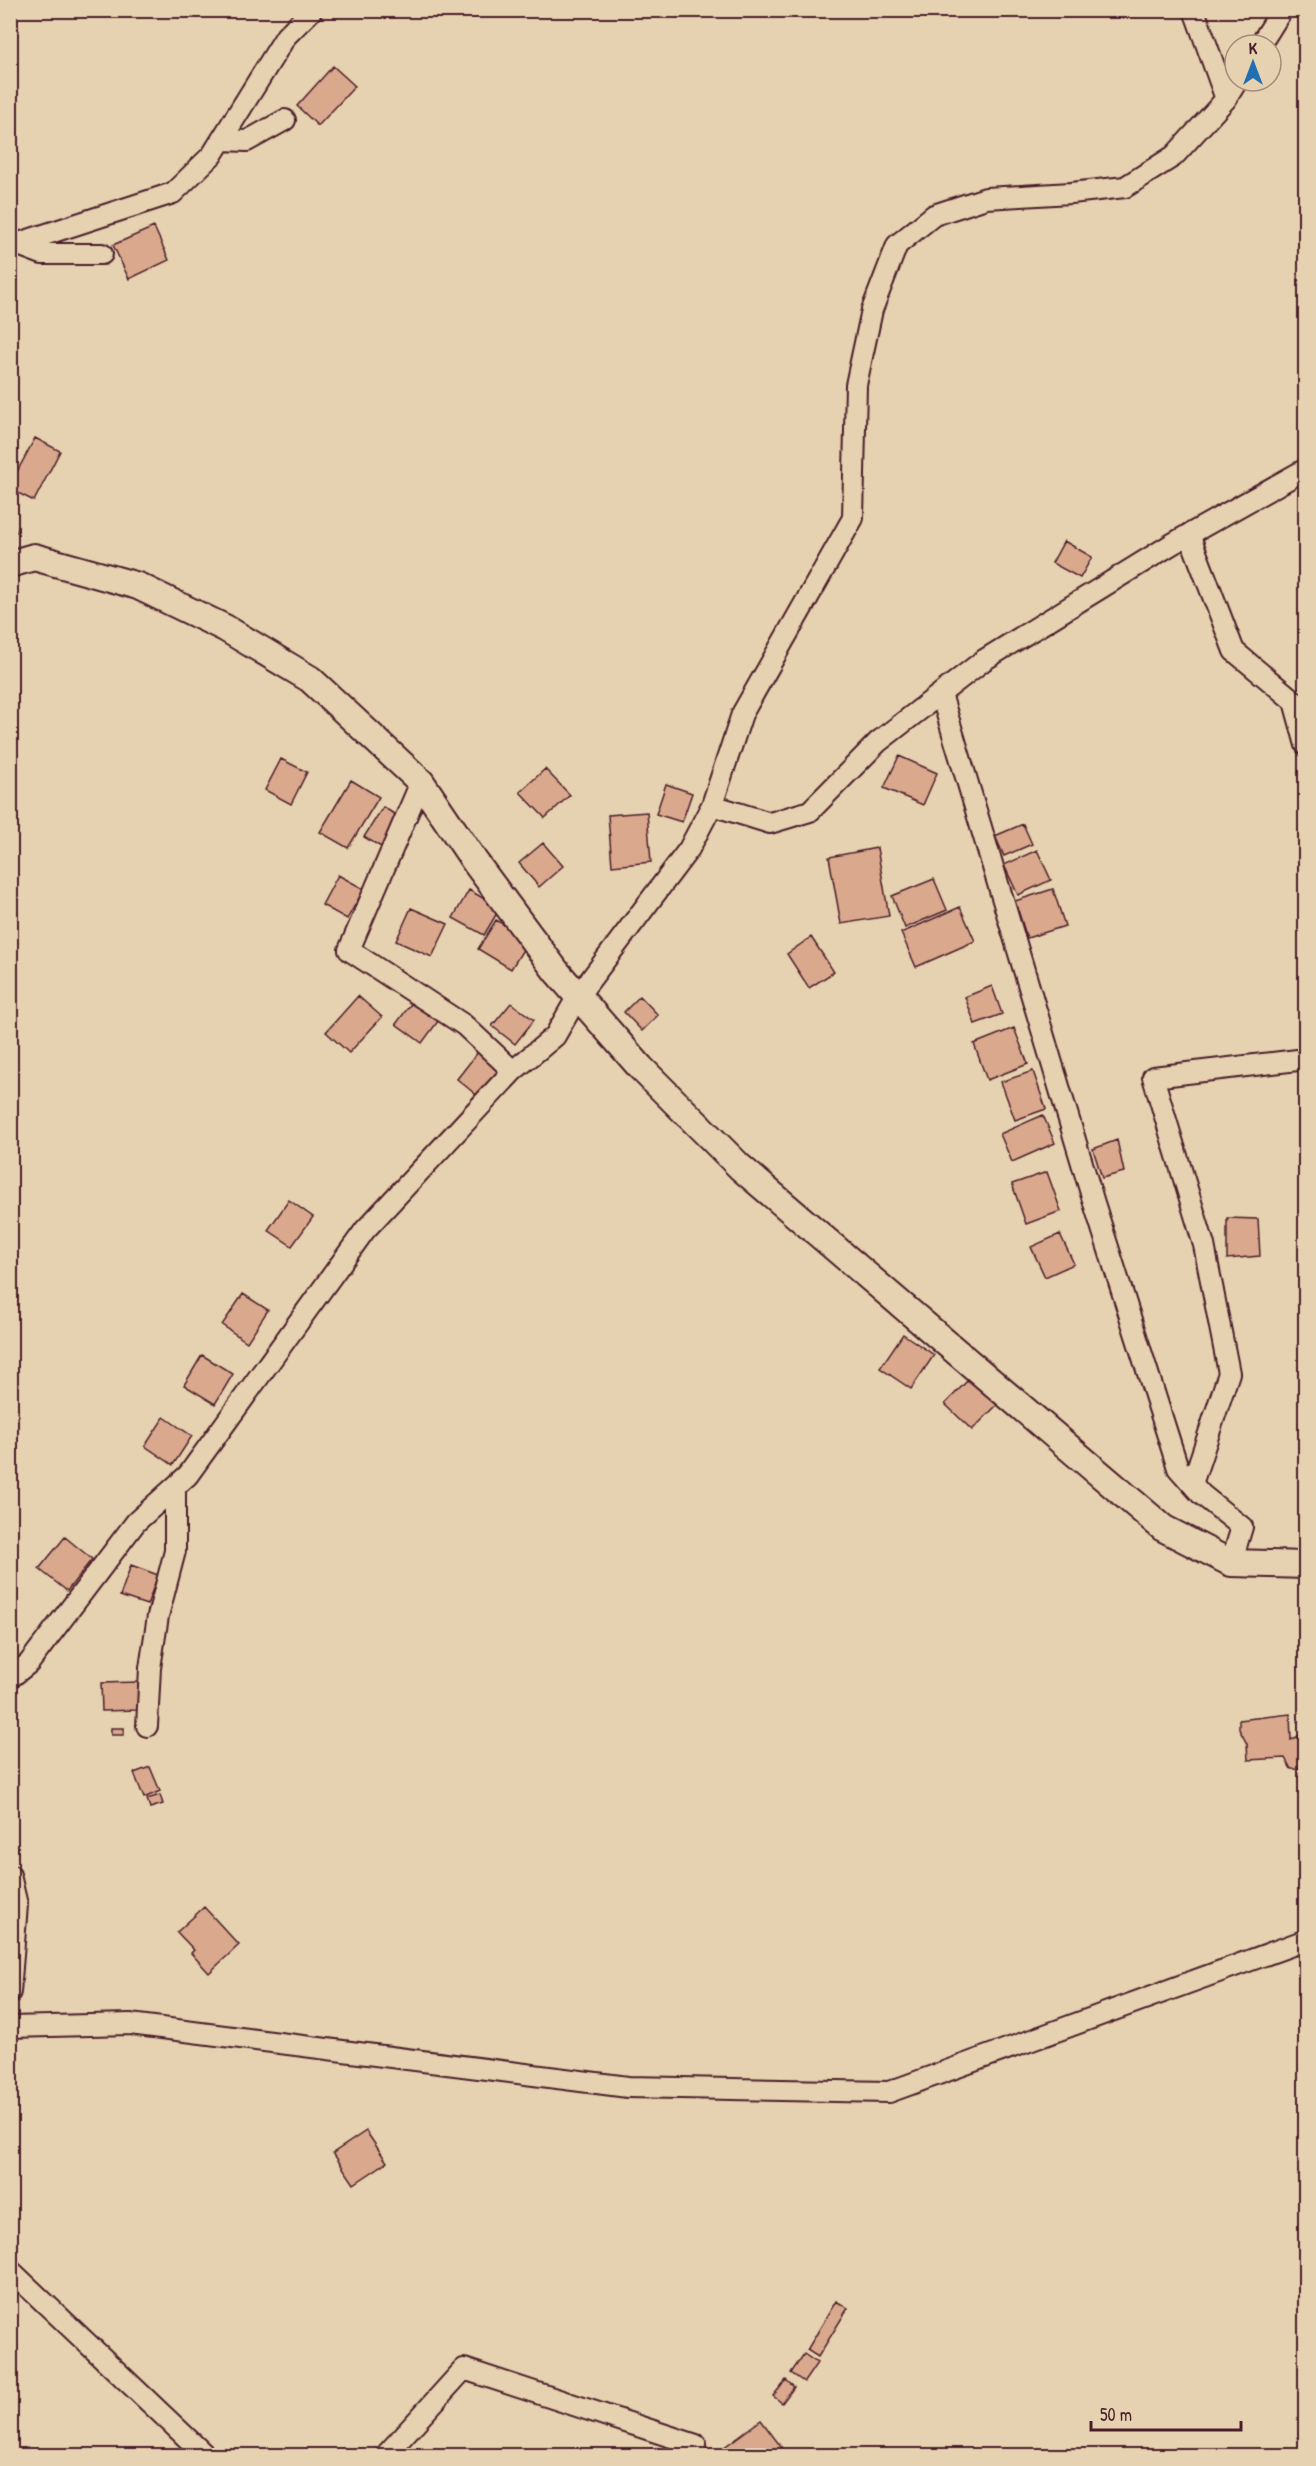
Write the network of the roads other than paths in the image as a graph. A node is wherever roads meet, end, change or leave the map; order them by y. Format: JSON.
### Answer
{"nodes":[{"id":1,"x":312,"y":10,"type":"edge"},
{"id":2,"x":1194,"y":10,"type":"edge"},
{"id":3,"x":1282,"y":10,"type":"edge"},
{"id":4,"x":1268,"y":33,"type":"edge"},
{"id":5,"x":1230,"y":93,"type":"edge"},
{"id":6,"x":1226,"y":99,"type":"junction"},
{"id":7,"x":285,"y":120,"type":"dead end"},
{"id":8,"x":222,"y":140,"type":"junction"},
{"id":9,"x":13,"y":246,"type":"edge"},
{"id":10,"x":102,"y":254,"type":"dead end"},
{"id":11,"x":1305,"y":469,"type":"edge"},
{"id":12,"x":1189,"y":534,"type":"junction"},
{"id":13,"x":10,"y":564,"type":"edge"},
{"id":14,"x":940,"y":694,"type":"junction"},
{"id":15,"x":1305,"y":745,"type":"edge"},
{"id":16,"x":421,"y":782,"type":"junction"},
{"id":17,"x":712,"y":804,"type":"junction"},
{"id":18,"x":578,"y":996,"type":"junction"},
{"id":19,"x":1305,"y":1059,"type":"edge"},
{"id":20,"x":513,"y":1071,"type":"junction"},
{"id":21,"x":1192,"y":1484,"type":"junction"},
{"id":22,"x":175,"y":1487,"type":"junction"},
{"id":23,"x":1231,"y":1563,"type":"junction"},
{"id":24,"x":1305,"y":1565,"type":"edge"},
{"id":25,"x":10,"y":1678,"type":"edge"},
{"id":26,"x":147,"y":1726,"type":"dead end"},
{"id":27,"x":10,"y":1875,"type":"edge"},
{"id":28,"x":1305,"y":1940,"type":"edge"},
{"id":29,"x":10,"y":1992,"type":"edge"},
{"id":30,"x":10,"y":2027,"type":"edge"},
{"id":31,"x":10,"y":2270,"type":"edge"},
{"id":32,"x":696,"y":2445,"type":"dead end"},
{"id":33,"x":206,"y":2456,"type":"edge"},
{"id":34,"x":385,"y":2456,"type":"edge"}],
"edges":[{"from":1,"to":8,"type":"street"},
{"from":2,"to":6,"type":"street"},
{"from":3,"to":4,"type":"street"},
{"from":5,"to":6,"type":"street"},
{"from":6,"to":17,"type":"street"},
{"from":7,"to":8,"type":"street"},
{"from":8,"to":9,"type":"street"},
{"from":9,"to":10,"type":"street"},
{"from":11,"to":12,"type":"street"},
{"from":12,"to":14,"type":"street"},
{"from":12,"to":15,"type":"street"},
{"from":13,"to":16,"type":"main road"},
{"from":14,"to":17,"type":"street"},
{"from":14,"to":21,"type":"street"},
{"from":16,"to":18,"type":"main road"},
{"from":16,"to":20,"type":"street"},
{"from":17,"to":18,"type":"street"},
{"from":18,"to":20,"type":"street"},
{"from":18,"to":23,"type":"main road"},
{"from":19,"to":21,"type":"street"},
{"from":20,"to":22,"type":"street"},
{"from":21,"to":23,"type":"street"},
{"from":22,"to":25,"type":"street"},
{"from":22,"to":26,"type":"street"},
{"from":23,"to":24,"type":"main road"},
{"from":27,"to":29,"type":"street"},
{"from":28,"to":30,"type":"street"},
{"from":31,"to":33,"type":"street"},
{"from":32,"to":34,"type":"street"}]}
